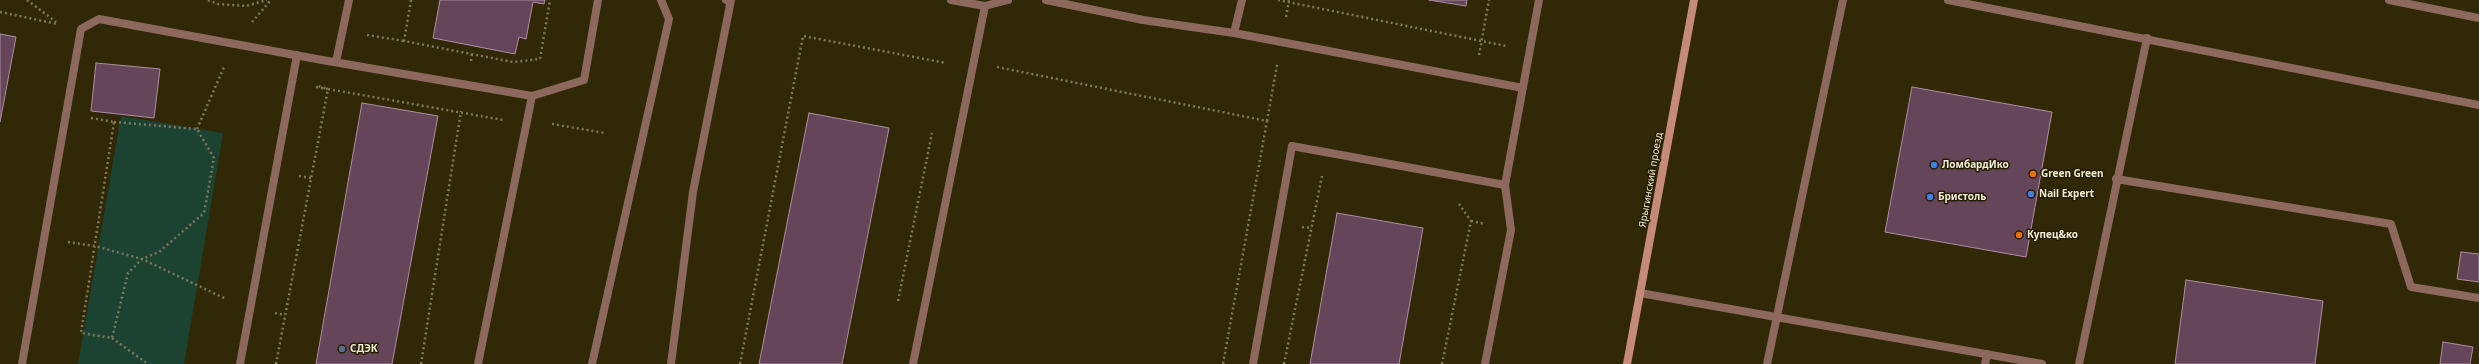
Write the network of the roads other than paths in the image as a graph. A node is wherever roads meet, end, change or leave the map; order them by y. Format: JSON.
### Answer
{"nodes":[{"id":1,"x":349,"y":0,"type":"edge"},
{"id":2,"x":598,"y":0,"type":"edge"},
{"id":3,"x":661,"y":0,"type":"edge"},
{"id":4,"x":951,"y":0,"type":"edge"},
{"id":5,"x":1008,"y":0,"type":"edge"},
{"id":6,"x":1046,"y":0,"type":"edge"},
{"id":7,"x":1242,"y":0,"type":"edge"},
{"id":8,"x":1539,"y":0,"type":"edge"},
{"id":9,"x":1694,"y":0,"type":"edge"},
{"id":10,"x":1843,"y":0,"type":"edge"},
{"id":11,"x":1948,"y":0,"type":"edge"},
{"id":12,"x":2389,"y":0,"type":"edge"},
{"id":13,"x":729,"y":1,"type":"edge"},
{"id":14,"x":985,"y":6,"type":"junction"},
{"id":15,"x":2479,"y":18,"type":"edge"},
{"id":16,"x":1234,"y":33,"type":"junction"},
{"id":17,"x":2147,"y":38,"type":"junction"},
{"id":18,"x":297,"y":55,"type":"junction"},
{"id":19,"x":336,"y":62,"type":"junction"},
{"id":20,"x":1523,"y":88,"type":"junction"},
{"id":21,"x":532,"y":96,"type":"junction"},
{"id":22,"x":2479,"y":105,"type":"edge"},
{"id":23,"x":2116,"y":179,"type":"junction"},
{"id":24,"x":1505,"y":185,"type":"junction"},
{"id":25,"x":1640,"y":293,"type":"junction"},
{"id":26,"x":2479,"y":298,"type":"edge"},
{"id":27,"x":1776,"y":317,"type":"junction"},
{"id":28,"x":1987,"y":354,"type":"junction"},
{"id":29,"x":22,"y":364,"type":"edge"},
{"id":30,"x":240,"y":364,"type":"edge"},
{"id":31,"x":478,"y":364,"type":"edge"},
{"id":32,"x":592,"y":364,"type":"edge"},
{"id":33,"x":671,"y":364,"type":"edge"},
{"id":34,"x":913,"y":364,"type":"edge"},
{"id":35,"x":1253,"y":364,"type":"edge"},
{"id":36,"x":1485,"y":364,"type":"edge"},
{"id":37,"x":1628,"y":364,"type":"edge"},
{"id":38,"x":1767,"y":364,"type":"edge"},
{"id":39,"x":1985,"y":364,"type":"edge"},
{"id":40,"x":2042,"y":364,"type":"edge"},
{"id":41,"x":2079,"y":364,"type":"edge"}],
"edges":[{"from":1,"to":19,"type":"street"},
{"from":2,"to":21,"type":"street"},
{"from":3,"to":32,"type":"street"},
{"from":4,"to":14,"type":"street"},
{"from":5,"to":14,"type":"street"},
{"from":6,"to":16,"type":"street"},
{"from":7,"to":16,"type":"street"},
{"from":8,"to":20,"type":"street"},
{"from":9,"to":25,"type":"main road","name":"Ярыгинский проезд"},
{"from":10,"to":27,"type":"street"},
{"from":11,"to":17,"type":"street"},
{"from":12,"to":15,"type":"street"},
{"from":13,"to":33,"type":"street"},
{"from":14,"to":34,"type":"street"},
{"from":16,"to":20,"type":"street"},
{"from":17,"to":22,"type":"street"},
{"from":17,"to":23,"type":"street"},
{"from":18,"to":19,"type":"street"},
{"from":18,"to":29,"type":"street"},
{"from":18,"to":30,"type":"street"},
{"from":19,"to":21,"type":"street"},
{"from":20,"to":24,"type":"street"},
{"from":21,"to":31,"type":"street"},
{"from":23,"to":26,"type":"street"},
{"from":23,"to":41,"type":"street"},
{"from":24,"to":35,"type":"street"},
{"from":24,"to":36,"type":"street"},
{"from":25,"to":27,"type":"street"},
{"from":25,"to":37,"type":"main road","name":"Ярыгинский проезд"},
{"from":27,"to":28,"type":"street"},
{"from":27,"to":38,"type":"street"},
{"from":28,"to":39,"type":"street"},
{"from":28,"to":40,"type":"street"}]}
